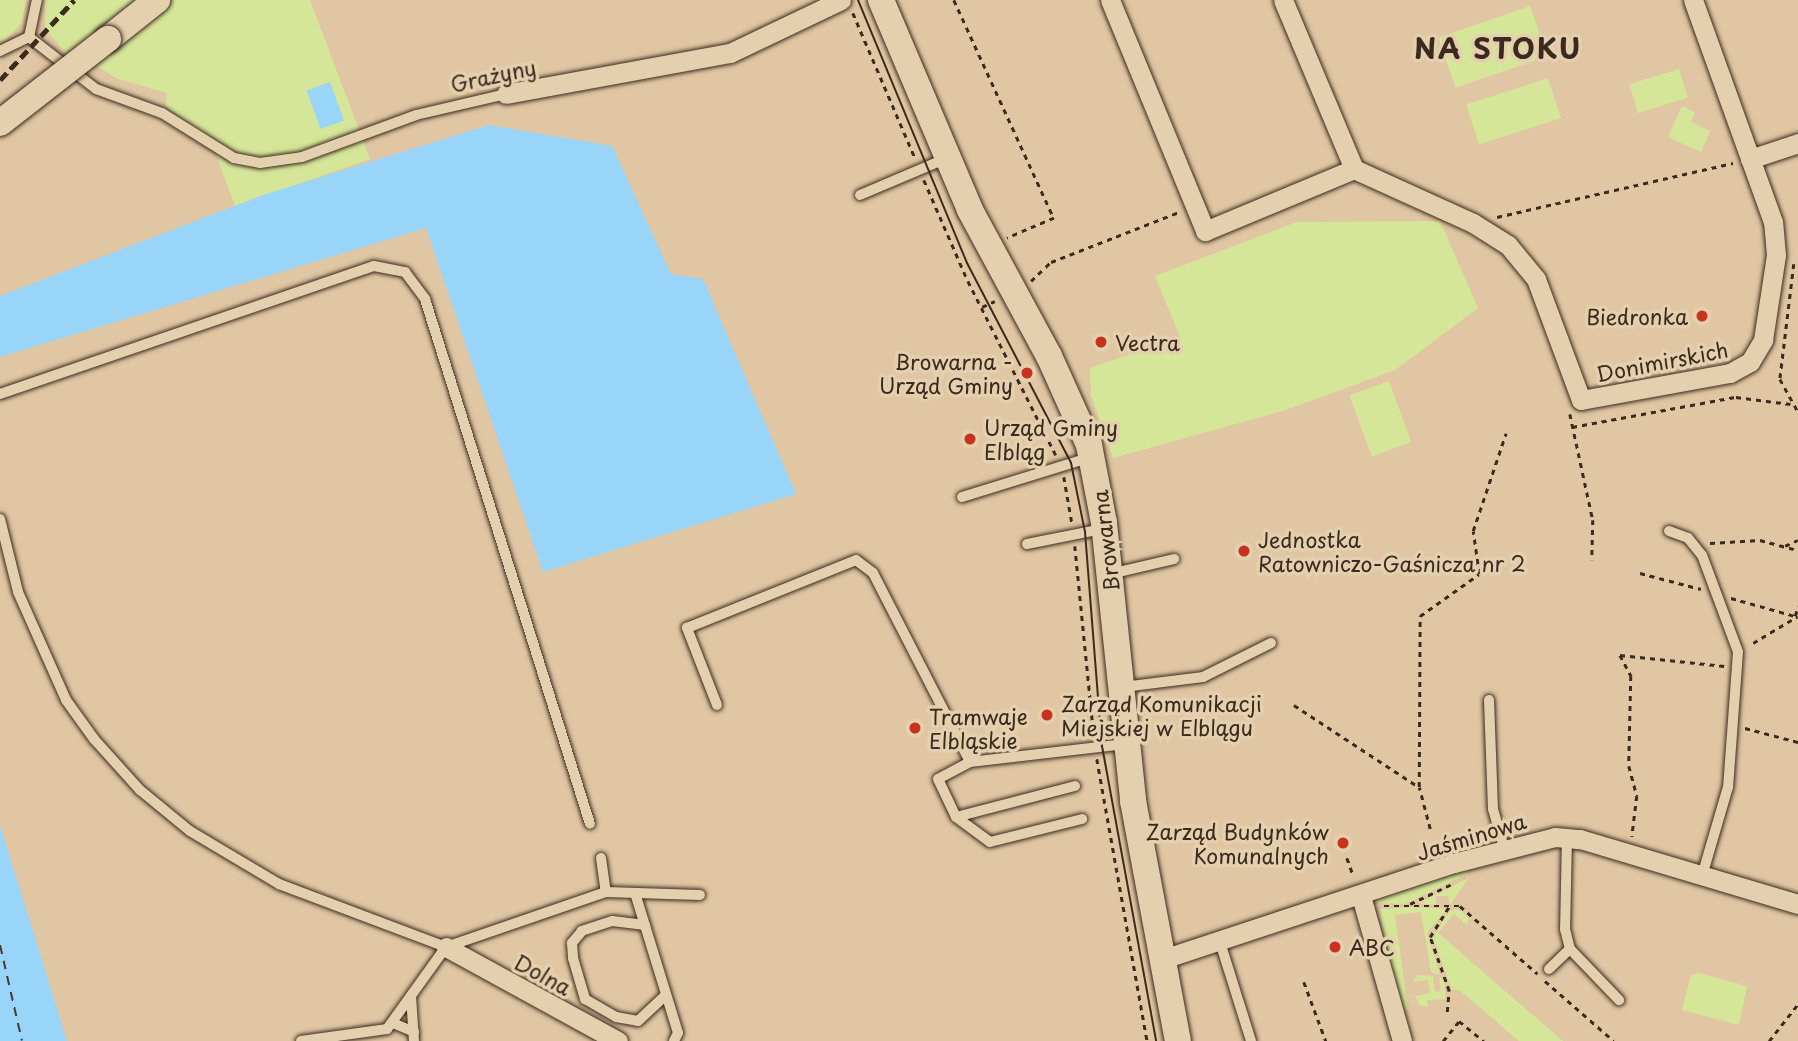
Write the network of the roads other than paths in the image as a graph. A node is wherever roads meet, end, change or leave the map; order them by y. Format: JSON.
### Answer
{"nodes":[{"id":1,"x":37,"y":0,"type":"edge"},
{"id":2,"x":841,"y":0,"type":"edge"},
{"id":3,"x":881,"y":0,"type":"edge"},
{"id":4,"x":1110,"y":0,"type":"edge"},
{"id":5,"x":1283,"y":0,"type":"edge"},
{"id":6,"x":1693,"y":0,"type":"edge"},
{"id":7,"x":155,"y":3,"type":"edge"},
{"id":8,"x":29,"y":37,"type":"junction"},
{"id":9,"x":0,"y":51,"type":"edge"},
{"id":10,"x":506,"y":94,"type":"joint"},
{"id":11,"x":0,"y":123,"type":"edge"},
{"id":12,"x":1798,"y":144,"type":"edge"},
{"id":13,"x":948,"y":158,"type":"junction"},
{"id":14,"x":1751,"y":159,"type":"junction"},
{"id":15,"x":1354,"y":170,"type":"junction"},
{"id":16,"x":860,"y":195,"type":"dead end"},
{"id":17,"x":0,"y":394,"type":"edge"},
{"id":18,"x":1092,"y":457,"type":"junction"},
{"id":19,"x":962,"y":497,"type":"dead end"},
{"id":20,"x":0,"y":519,"type":"edge"},
{"id":21,"x":1104,"y":528,"type":"junction"},
{"id":22,"x":1670,"y":531,"type":"dead end"},
{"id":23,"x":1027,"y":544,"type":"dead end"},
{"id":24,"x":1174,"y":559,"type":"dead end"},
{"id":25,"x":1110,"y":574,"type":"junction"},
{"id":26,"x":1271,"y":643,"type":"dead end"},
{"id":27,"x":1119,"y":688,"type":"junction"},
{"id":28,"x":1489,"y":700,"type":"dead end"},
{"id":29,"x":718,"y":705,"type":"dead end"},
{"id":30,"x":1125,"y":744,"type":"junction"},
{"id":31,"x":970,"y":762,"type":"junction"},
{"id":32,"x":1075,"y":786,"type":"dead end"},
{"id":33,"x":956,"y":817,"type":"junction"},
{"id":34,"x":1082,"y":820,"type":"dead end"},
{"id":35,"x":590,"y":824,"type":"dead end"},
{"id":36,"x":1567,"y":836,"type":"junction"},
{"id":37,"x":1504,"y":848,"type":"junction"},
{"id":38,"x":600,"y":858,"type":"dead end"},
{"id":39,"x":1702,"y":876,"type":"junction"},
{"id":40,"x":606,"y":892,"type":"junction"},
{"id":41,"x":635,"y":893,"type":"junction"},
{"id":42,"x":700,"y":895,"type":"dead end"},
{"id":43,"x":1364,"y":896,"type":"junction"},
{"id":44,"x":1798,"y":904,"type":"edge"},
{"id":45,"x":645,"y":925,"type":"junction"},
{"id":46,"x":1220,"y":942,"type":"junction"},
{"id":47,"x":446,"y":947,"type":"junction"},
{"id":48,"x":1570,"y":949,"type":"junction"},
{"id":49,"x":1160,"y":960,"type":"junction"},
{"id":50,"x":1549,"y":969,"type":"dead end"},
{"id":51,"x":411,"y":996,"type":"junction"},
{"id":52,"x":665,"y":996,"type":"junction"},
{"id":53,"x":1619,"y":1000,"type":"dead end"},
{"id":54,"x":393,"y":1023,"type":"junction"},
{"id":55,"x":414,"y":1037,"type":"edge"},
{"id":56,"x":301,"y":1041,"type":"edge"},
{"id":57,"x":618,"y":1041,"type":"edge"},
{"id":58,"x":674,"y":1041,"type":"edge"},
{"id":59,"x":1178,"y":1041,"type":"edge"},
{"id":60,"x":1251,"y":1041,"type":"edge"},
{"id":61,"x":1402,"y":1041,"type":"edge"}],
"edges":[{"from":1,"to":8,"type":"lane"},
{"from":2,"to":10,"type":"street","name":"Grażyny"},
{"from":3,"to":13,"type":"main road","name":"Browarna"},
{"from":4,"to":15,"type":"street"},
{"from":5,"to":15,"type":"street"},
{"from":6,"to":14,"type":"street"},
{"from":7,"to":11,"type":"main road","bridge":true},
{"from":8,"to":9,"type":"lane"},
{"from":8,"to":10,"type":"lane","name":"Grażyny"},
{"from":12,"to":14,"type":"street"},
{"from":13,"to":16,"type":"lane"},
{"from":13,"to":18,"type":"main road","name":"Browarna"},
{"from":14,"to":15,"type":"street","name":"Donimirskich"},
{"from":17,"to":35,"type":"lane"},
{"from":18,"to":19,"type":"lane"},
{"from":18,"to":21,"type":"main road","name":"Browarna"},
{"from":20,"to":47,"type":"lane"},
{"from":21,"to":23,"type":"lane"},
{"from":21,"to":25,"type":"main road","name":"Browarna"},
{"from":22,"to":39,"type":"lane"},
{"from":24,"to":25,"type":"lane"},
{"from":25,"to":27,"type":"main road","name":"Browarna"},
{"from":26,"to":27,"type":"lane"},
{"from":27,"to":30,"type":"main road","name":"Browarna"},
{"from":28,"to":37,"type":"lane"},
{"from":29,"to":31,"type":"lane"},
{"from":30,"to":31,"type":"lane"},
{"from":30,"to":49,"type":"main road","name":"Browarna"},
{"from":31,"to":33,"type":"lane"},
{"from":32,"to":33,"type":"lane"},
{"from":33,"to":34,"type":"lane"},
{"from":36,"to":37,"type":"street","name":"Jaśminowa"},
{"from":36,"to":39,"type":"street","name":"Jaśminowa"},
{"from":36,"to":48,"type":"lane"},
{"from":37,"to":43,"type":"street","name":"Jaśminowa"},
{"from":38,"to":40,"type":"lane"},
{"from":39,"to":44,"type":"street","name":"Jaśminowa"},
{"from":40,"to":41,"type":"lane"},
{"from":40,"to":47,"type":"lane"},
{"from":41,"to":42,"type":"lane"},
{"from":41,"to":45,"type":"lane"},
{"from":43,"to":46,"type":"street","name":"Jaśminowa"},
{"from":43,"to":61,"type":"street"},
{"from":45,"to":52,"type":"lane"},
{"from":45,"to":52,"type":"lane"},
{"from":46,"to":49,"type":"street","name":"Jaśminowa"},
{"from":46,"to":60,"type":"lane"},
{"from":47,"to":51,"type":"lane"},
{"from":47,"to":57,"type":"street","name":"Dolna"},
{"from":48,"to":50,"type":"lane"},
{"from":48,"to":53,"type":"lane"},
{"from":49,"to":59,"type":"main road","name":"Browarna"},
{"from":51,"to":54,"type":"lane"},
{"from":51,"to":55,"type":"lane"},
{"from":52,"to":58,"type":"lane"},
{"from":54,"to":55,"type":"lane"},
{"from":54,"to":56,"type":"lane"}]}
